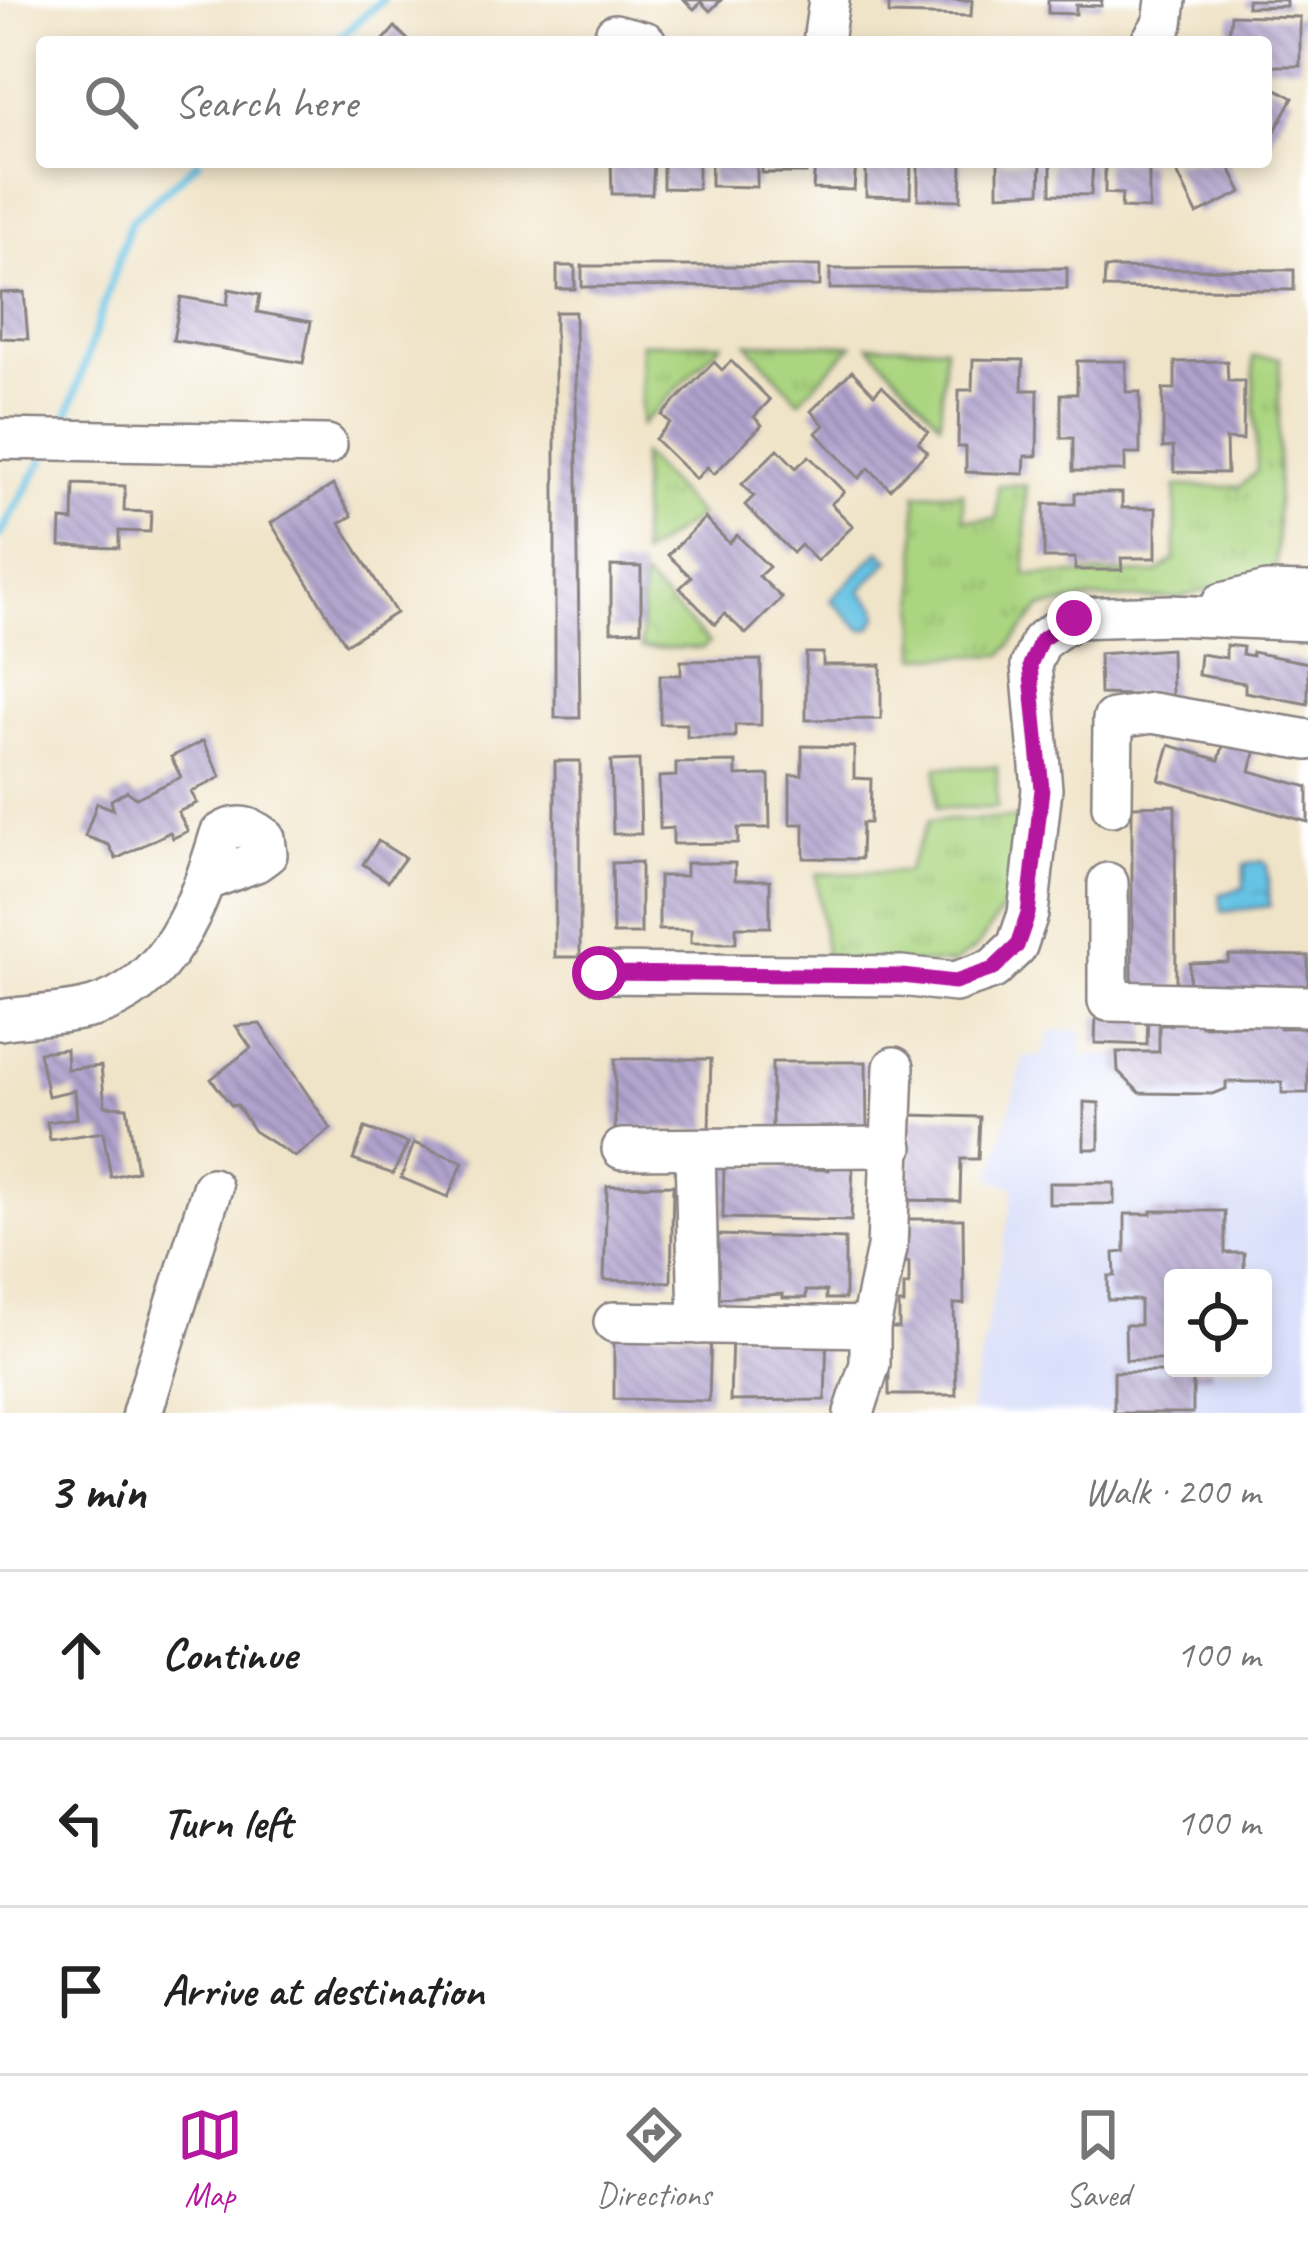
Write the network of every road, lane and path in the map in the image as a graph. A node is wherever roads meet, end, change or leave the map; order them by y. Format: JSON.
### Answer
{"nodes":[{"id":1,"x":829,"y":0,"type":"edge"},
{"id":2,"x":1166,"y":0,"type":"edge"},
{"id":3,"x":824,"y":36,"type":"edge"},
{"id":4,"x":1155,"y":36,"type":"edge"},
{"id":5,"x":0,"y":439,"type":"edge"},
{"id":6,"x":327,"y":445,"type":"dead end"},
{"id":7,"x":1308,"y":592,"type":"edge"},
{"id":8,"x":1170,"y":615,"type":"junction"},
{"id":9,"x":1308,"y":621,"type":"edge"},
{"id":10,"x":1308,"y":740,"type":"edge"},
{"id":11,"x":1112,"y":806,"type":"dead end"},
{"id":12,"x":207,"y":880,"type":"dead end"},
{"id":13,"x":1108,"y":883,"type":"dead end"},
{"id":14,"x":599,"y":973,"type":"dead end"},
{"id":15,"x":1308,"y":1006,"type":"edge"},
{"id":16,"x":0,"y":1020,"type":"edge"},
{"id":17,"x":894,"y":1067,"type":"dead end"},
{"id":18,"x":893,"y":1147,"type":"junction"},
{"id":19,"x":622,"y":1149,"type":"dead end"},
{"id":20,"x":694,"y":1149,"type":"junction"},
{"id":21,"x":212,"y":1188,"type":"dead end"},
{"id":22,"x":614,"y":1322,"type":"dead end"},
{"id":23,"x":699,"y":1324,"type":"junction"},
{"id":24,"x":870,"y":1327,"type":"junction"},
{"id":25,"x":142,"y":1413,"type":"edge"},
{"id":26,"x":854,"y":1413,"type":"edge"}],
"edges":[{"from":1,"to":3,"type":"street"},
{"from":2,"to":4,"type":"street"},
{"from":5,"to":6,"type":"street"},
{"from":7,"to":8,"type":"street"},
{"from":8,"to":9,"type":"street"},
{"from":8,"to":14,"type":"street"},
{"from":10,"to":11,"type":"street"},
{"from":12,"to":16,"type":"street"},
{"from":13,"to":15,"type":"street"},
{"from":17,"to":18,"type":"street"},
{"from":18,"to":20,"type":"street"},
{"from":18,"to":24,"type":"street"},
{"from":19,"to":20,"type":"street"},
{"from":20,"to":23,"type":"street"},
{"from":21,"to":25,"type":"street"},
{"from":22,"to":23,"type":"street"},
{"from":23,"to":24,"type":"street"},
{"from":24,"to":26,"type":"street"}]}
